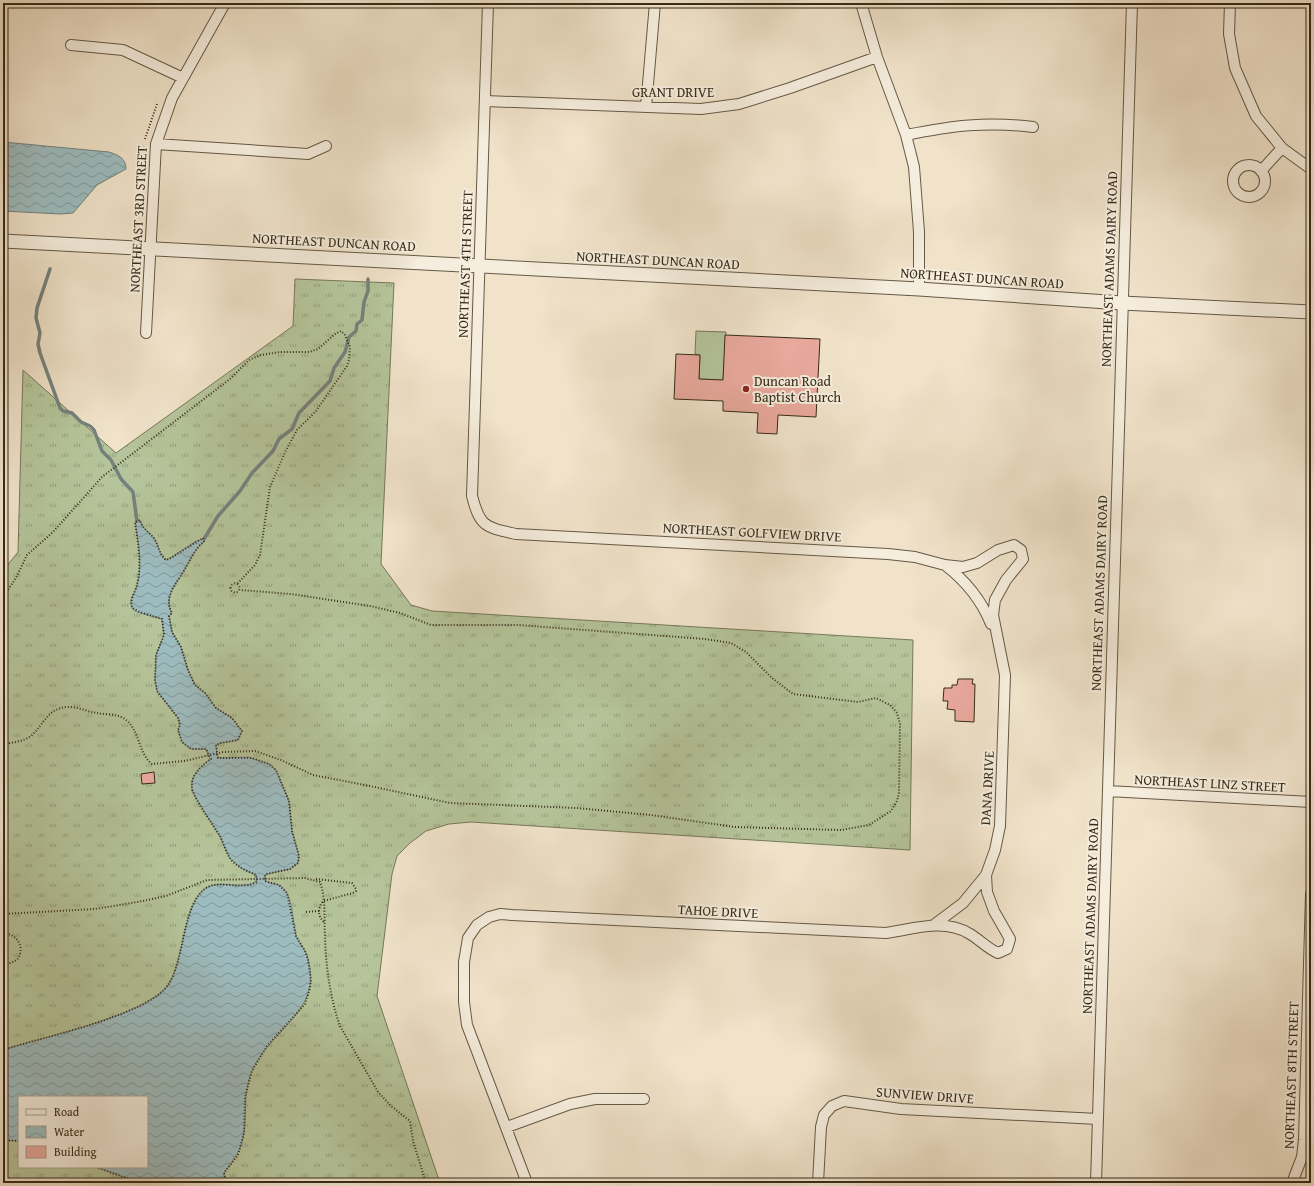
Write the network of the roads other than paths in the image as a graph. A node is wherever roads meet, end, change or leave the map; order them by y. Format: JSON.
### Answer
{"nodes":[{"id":1,"x":225,"y":3,"type":"edge"},
{"id":2,"x":488,"y":3,"type":"edge"},
{"id":3,"x":655,"y":3,"type":"edge"},
{"id":4,"x":861,"y":3,"type":"edge"},
{"id":5,"x":1132,"y":3,"type":"edge"},
{"id":6,"x":1230,"y":3,"type":"edge"},
{"id":7,"x":71,"y":45,"type":"dead end"},
{"id":8,"x":877,"y":57,"type":"junction"},
{"id":9,"x":183,"y":78,"type":"junction"},
{"id":10,"x":485,"y":101,"type":"junction"},
{"id":11,"x":646,"y":107,"type":"junction"},
{"id":12,"x":1033,"y":127,"type":"dead end"},
{"id":13,"x":906,"y":135,"type":"junction"},
{"id":14,"x":156,"y":144,"type":"junction"},
{"id":15,"x":326,"y":146,"type":"dead end"},
{"id":16,"x":1282,"y":148,"type":"junction"},
{"id":17,"x":1311,"y":169,"type":"edge"},
{"id":18,"x":1261,"y":170,"type":"dead end"},
{"id":19,"x":3,"y":241,"type":"edge"},
{"id":20,"x":151,"y":249,"type":"junction"},
{"id":21,"x":478,"y":266,"type":"junction"},
{"id":22,"x":919,"y":289,"type":"junction"},
{"id":23,"x":1122,"y":304,"type":"junction"},
{"id":24,"x":1311,"y":312,"type":"edge"},
{"id":25,"x":146,"y":333,"type":"dead end"},
{"id":26,"x":484,"y":524,"type":"joint"},
{"id":27,"x":1014,"y":545,"type":"joint"},
{"id":28,"x":945,"y":565,"type":"junction"},
{"id":29,"x":996,"y":635,"type":"junction"},
{"id":30,"x":1108,"y":791,"type":"junction"},
{"id":31,"x":1311,"y":802,"type":"edge"},
{"id":32,"x":986,"y":875,"type":"junction"},
{"id":33,"x":1311,"y":894,"type":"edge"},
{"id":34,"x":935,"y":924,"type":"junction"},
{"id":35,"x":1009,"y":936,"type":"joint"},
{"id":36,"x":1310,"y":980,"type":"edge"},
{"id":37,"x":644,"y":1099,"type":"dead end"},
{"id":38,"x":1098,"y":1119,"type":"junction"},
{"id":39,"x":507,"y":1127,"type":"junction"},
{"id":40,"x":527,"y":1183,"type":"edge"},
{"id":41,"x":818,"y":1183,"type":"edge"},
{"id":42,"x":1096,"y":1183,"type":"edge"},
{"id":43,"x":1292,"y":1183,"type":"edge"}],
"edges":[{"from":1,"to":9,"type":"street","name":"NORTHEAST 3RD STREET"},
{"from":2,"to":10,"type":"street","name":"NORTHEAST 4TH STREET"},
{"from":3,"to":11,"type":"street"},
{"from":4,"to":8,"type":"street"},
{"from":5,"to":23,"type":"street","name":"NORTHEAST ADAMS DAIRY ROAD"},
{"from":6,"to":16,"type":"street"},
{"from":7,"to":9,"type":"street"},
{"from":8,"to":11,"type":"street","name":"GRANT DRIVE"},
{"from":8,"to":13,"type":"street"},
{"from":9,"to":14,"type":"street","name":"NORTHEAST 3RD STREET"},
{"from":10,"to":11,"type":"street","name":"GRANT DRIVE"},
{"from":10,"to":21,"type":"street","name":"NORTHEAST 4TH STREET"},
{"from":12,"to":13,"type":"street"},
{"from":13,"to":22,"type":"street"},
{"from":14,"to":15,"type":"street"},
{"from":14,"to":20,"type":"street","name":"NORTHEAST 3RD STREET"},
{"from":16,"to":17,"type":"street"},
{"from":16,"to":18,"type":"street"},
{"from":19,"to":20,"type":"street","name":"NORTHEAST DUNCAN ROAD"},
{"from":20,"to":21,"type":"street","name":"NORTHEAST DUNCAN ROAD"},
{"from":20,"to":25,"type":"street","name":"NORTHEAST 3RD STREET"},
{"from":21,"to":22,"type":"street","name":"NORTHEAST DUNCAN ROAD"},
{"from":21,"to":26,"type":"street","name":"NORTHEAST 4TH STREET"},
{"from":22,"to":23,"type":"street","name":"NORTHEAST DUNCAN ROAD"},
{"from":23,"to":24,"type":"street","name":"NORTHEAST DUNCAN ROAD"},
{"from":23,"to":30,"type":"street","name":"NORTHEAST ADAMS DAIRY ROAD"},
{"from":26,"to":28,"type":"street","name":"NORTHEAST GOLFVIEW DRIVE"},
{"from":27,"to":28,"type":"street","name":"NORTHEAST GOLFVIEW DRIVE"},
{"from":27,"to":29,"type":"street","name":"DANA DRIVE"},
{"from":28,"to":29,"type":"street","name":"DANA DRIVE"},
{"from":29,"to":32,"type":"street","name":"DANA DRIVE"},
{"from":30,"to":31,"type":"street","name":"NORTHEAST LINZ STREET"},
{"from":30,"to":38,"type":"street","name":"NORTHEAST ADAMS DAIRY ROAD"},
{"from":32,"to":34,"type":"street","name":"TAHOE DRIVE"},
{"from":32,"to":35,"type":"street","name":"DANA DRIVE"},
{"from":33,"to":36,"type":"street","name":"NORTHEAST 8TH STREET"},
{"from":34,"to":35,"type":"street","name":"TAHOE DRIVE"},
{"from":34,"to":39,"type":"street","name":"TAHOE DRIVE"},
{"from":36,"to":43,"type":"street","name":"NORTHEAST 8TH STREET"},
{"from":37,"to":39,"type":"street"},
{"from":38,"to":41,"type":"street","name":"SUNVIEW DRIVE"},
{"from":38,"to":42,"type":"street","name":"NORTHEAST ADAMS DAIRY ROAD"},
{"from":39,"to":40,"type":"street"}]}
